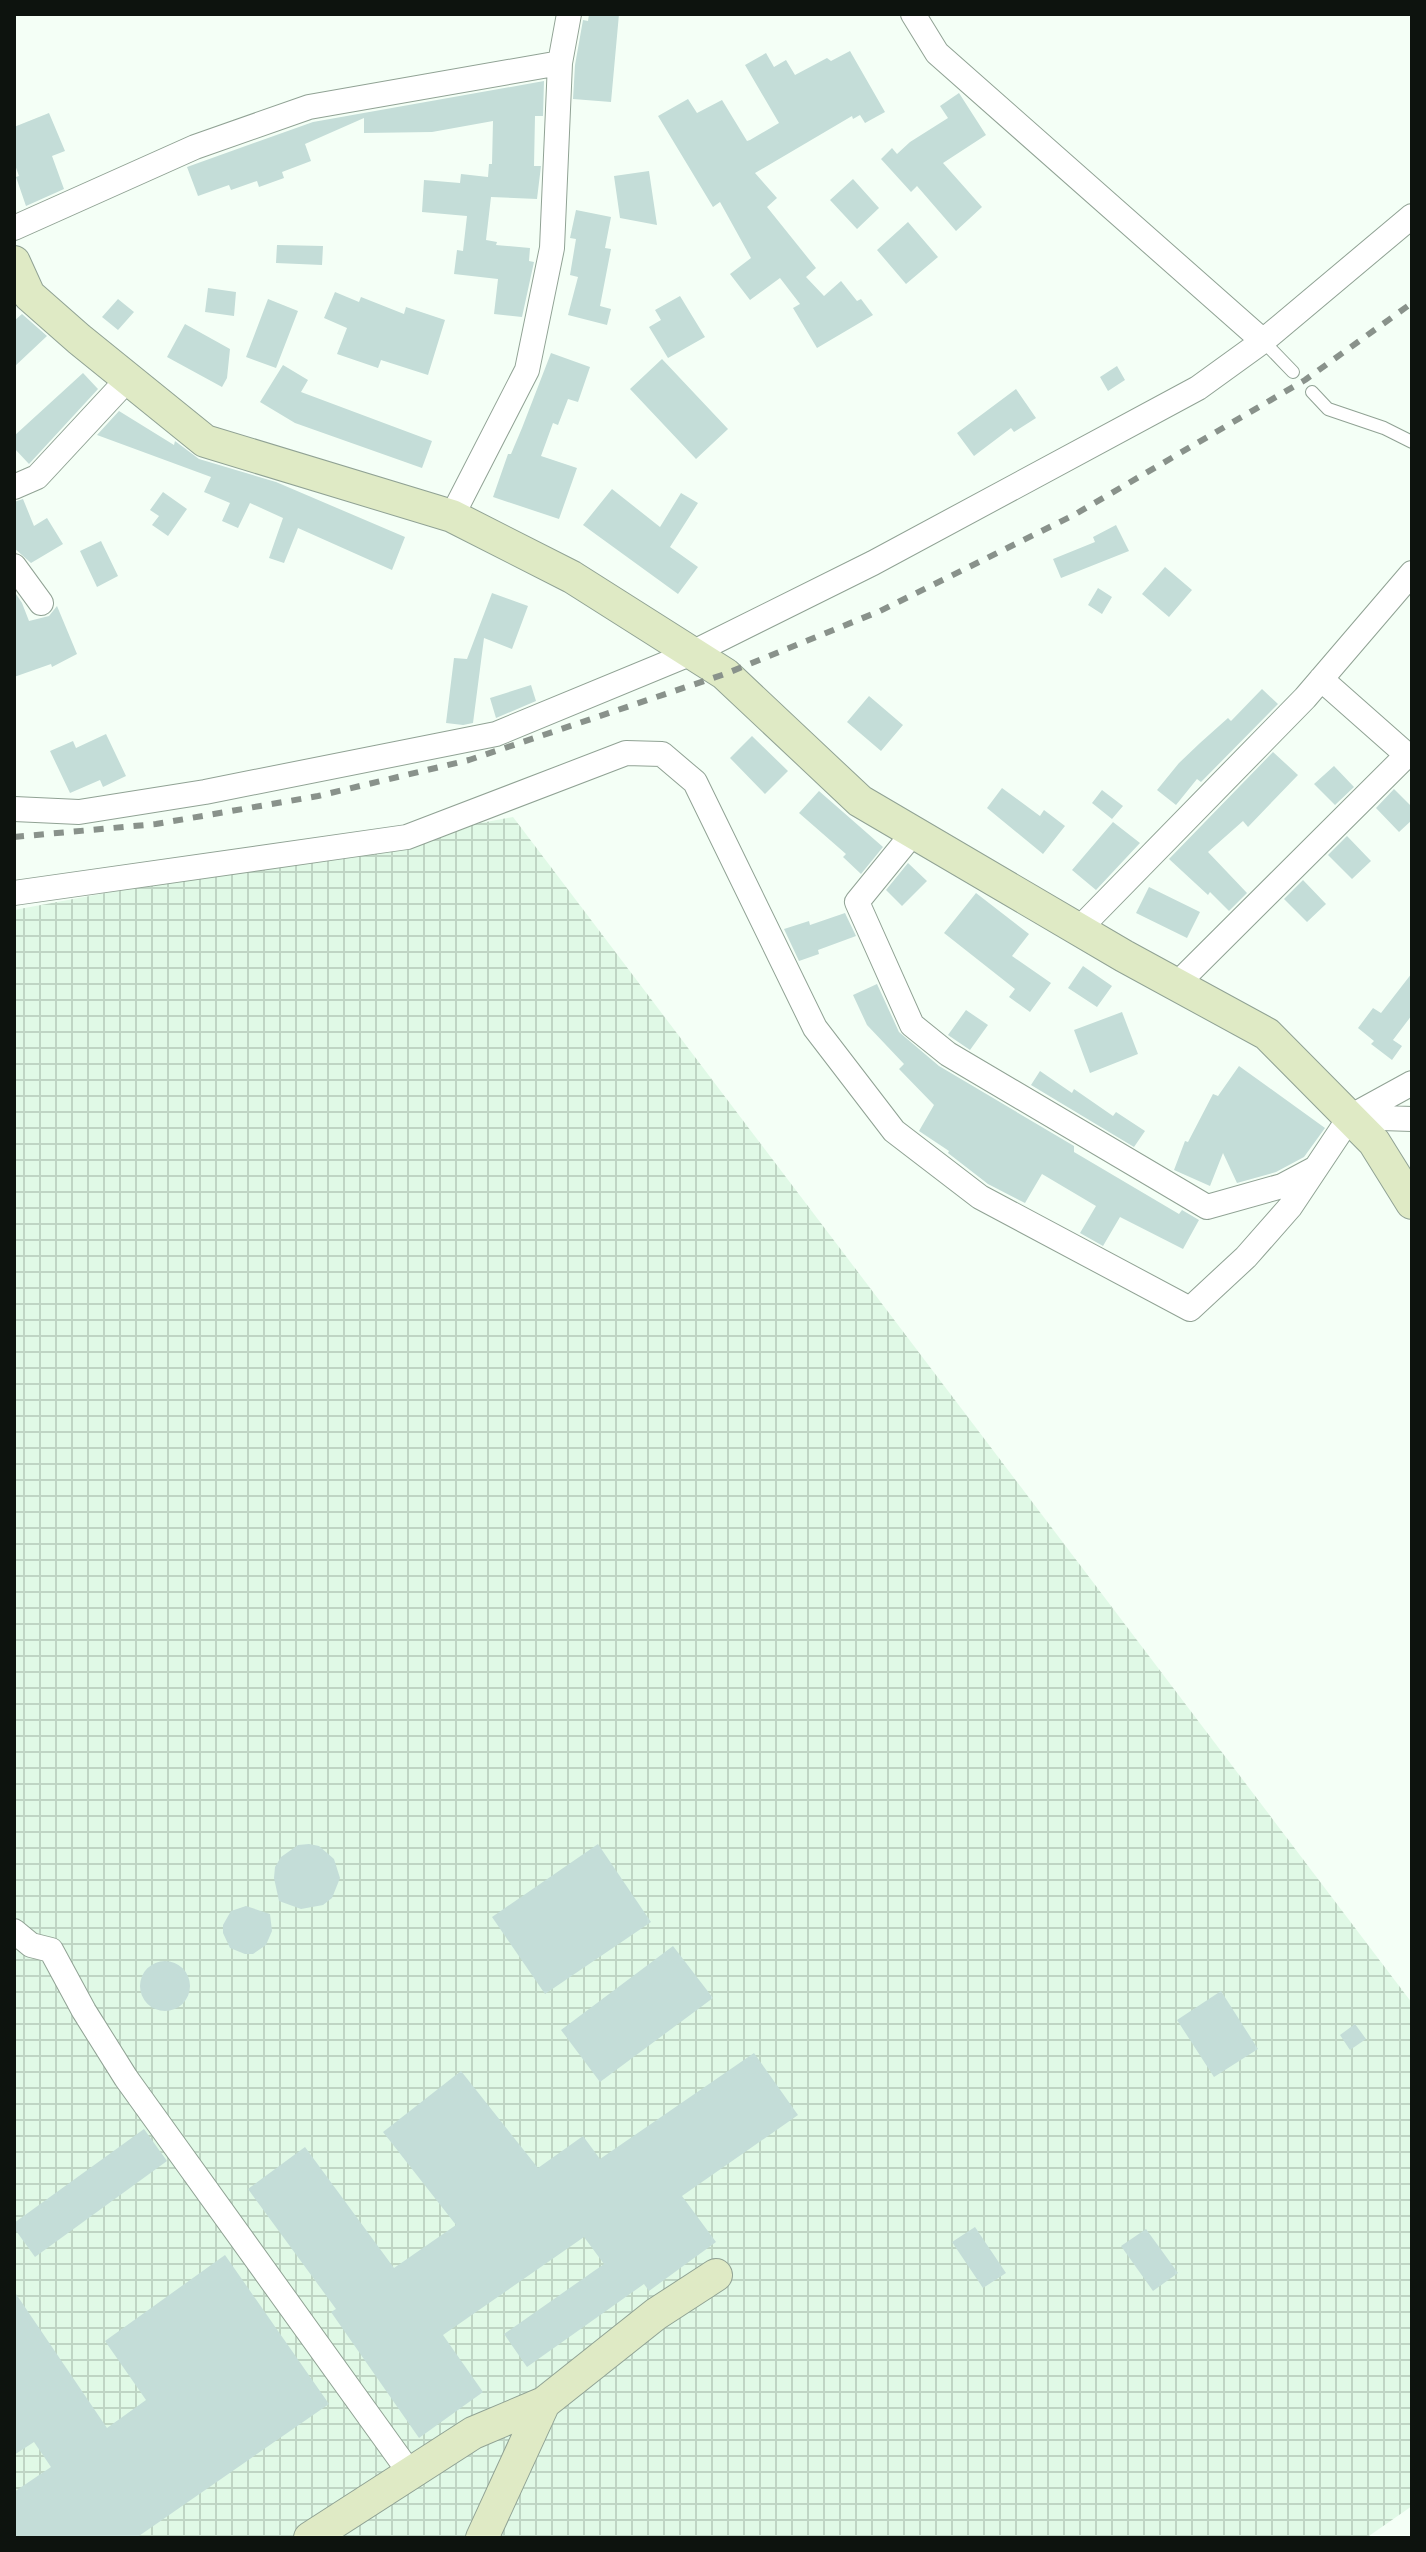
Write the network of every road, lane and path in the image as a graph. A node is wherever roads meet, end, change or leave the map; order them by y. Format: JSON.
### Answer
{"nodes":[{"id":1,"x":569,"y":14,"type":"edge"},
{"id":2,"x":913,"y":14,"type":"edge"},
{"id":3,"x":560,"y":63,"type":"junction"},
{"id":4,"x":1412,"y":216,"type":"edge"},
{"id":5,"x":14,"y":228,"type":"edge"},
{"id":6,"x":14,"y":262,"type":"edge"},
{"id":7,"x":1263,"y":341,"type":"junction"},
{"id":8,"x":1293,"y":372,"type":"dead end"},
{"id":9,"x":128,"y":379,"type":"junction"},
{"id":10,"x":1312,"y":392,"type":"dead end"},
{"id":11,"x":1412,"y":442,"type":"edge"},
{"id":12,"x":14,"y":487,"type":"edge"},
{"id":13,"x":452,"y":516,"type":"junction"},
{"id":14,"x":14,"y":566,"type":"edge"},
{"id":15,"x":1412,"y":573,"type":"edge"},
{"id":16,"x":41,"y":603,"type":"dead end"},
{"id":17,"x":692,"y":653,"type":"junction"},
{"id":18,"x":1321,"y":679,"type":"junction"},
{"id":19,"x":14,"y":809,"type":"edge"},
{"id":20,"x":914,"y":832,"type":"junction"},
{"id":21,"x":14,"y":893,"type":"edge"},
{"id":22,"x":1079,"y":929,"type":"junction"},
{"id":23,"x":1177,"y":984,"type":"junction"},
{"id":24,"x":1412,"y":1083,"type":"edge"},
{"id":25,"x":1350,"y":1117,"type":"junction"},
{"id":26,"x":1412,"y":1119,"type":"edge"},
{"id":27,"x":1316,"y":1168,"type":"junction"},
{"id":28,"x":1412,"y":1203,"type":"edge"},
{"id":29,"x":14,"y":1931,"type":"edge"},
{"id":30,"x":716,"y":2275,"type":"dead end"},
{"id":31,"x":544,"y":2403,"type":"junction"},
{"id":32,"x":410,"y":2473,"type":"junction"},
{"id":33,"x":310,"y":2538,"type":"edge"},
{"id":34,"x":482,"y":2538,"type":"edge"}],
"edges":[{"from":1,"to":3,"type":"street"},
{"from":2,"to":7,"type":"street"},
{"from":3,"to":5,"type":"street"},
{"from":3,"to":13,"type":"street"},
{"from":4,"to":7,"type":"street"},
{"from":6,"to":9,"type":"street"},
{"from":7,"to":8,"type":"lane"},
{"from":7,"to":17,"type":"street"},
{"from":9,"to":12,"type":"street"},
{"from":9,"to":13,"type":"street"},
{"from":10,"to":11,"type":"lane"},
{"from":13,"to":17,"type":"street"},
{"from":14,"to":16,"type":"street"},
{"from":15,"to":18,"type":"street"},
{"from":17,"to":19,"type":"street"},
{"from":17,"to":20,"type":"street"},
{"from":18,"to":22,"type":"street"},
{"from":18,"to":23,"type":"street"},
{"from":20,"to":22,"type":"street"},
{"from":20,"to":27,"type":"street"},
{"from":21,"to":27,"type":"street"},
{"from":22,"to":23,"type":"street"},
{"from":23,"to":25,"type":"street"},
{"from":24,"to":25,"type":"street"},
{"from":25,"to":26,"type":"street"},
{"from":25,"to":27,"type":"street"},
{"from":25,"to":28,"type":"street"},
{"from":29,"to":32,"type":"street"},
{"from":30,"to":31,"type":"street"},
{"from":31,"to":32,"type":"street"},
{"from":31,"to":34,"type":"street"},
{"from":32,"to":33,"type":"street"}]}
